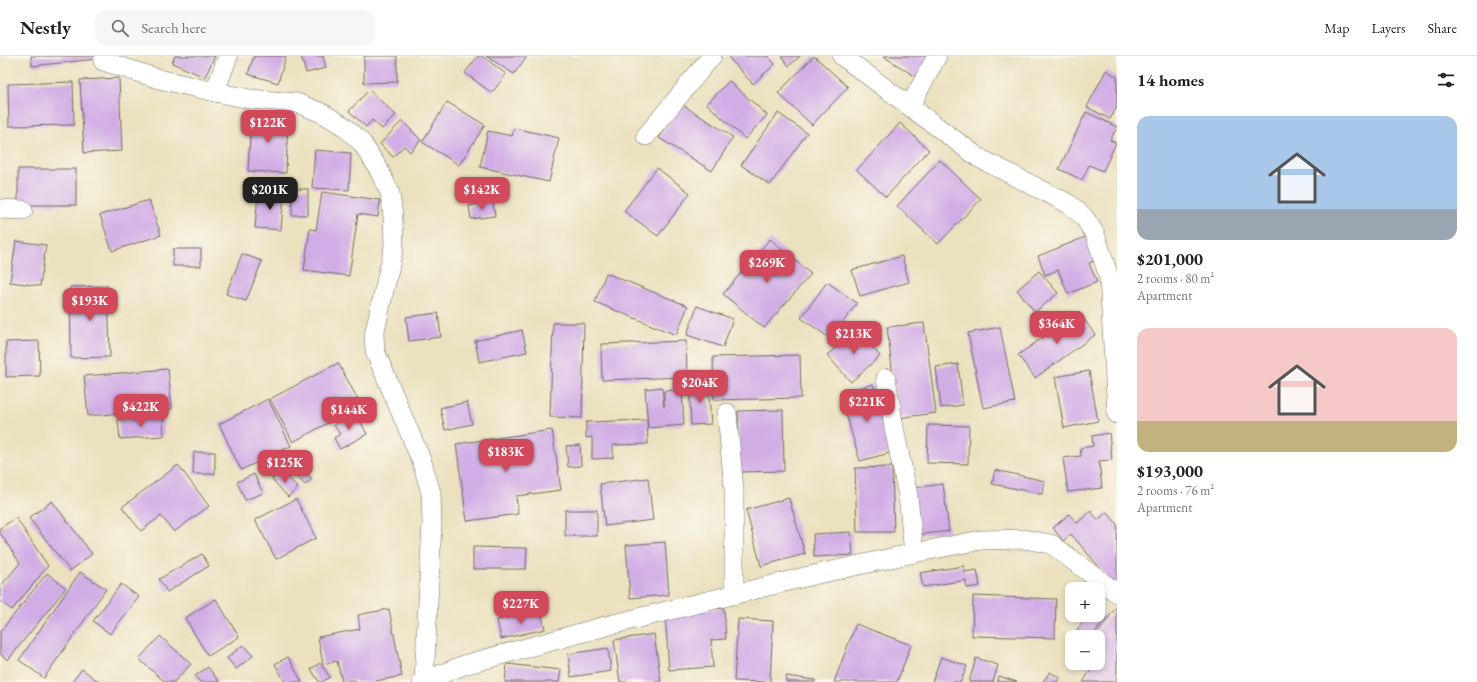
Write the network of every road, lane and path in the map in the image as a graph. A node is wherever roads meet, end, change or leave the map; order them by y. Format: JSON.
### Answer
{"nodes":[{"id":1,"x":228,"y":56,"type":"edge"},
{"id":2,"x":712,"y":56,"type":"edge"},
{"id":3,"x":842,"y":56,"type":"edge"},
{"id":4,"x":937,"y":56,"type":"edge"},
{"id":5,"x":103,"y":61,"type":"dead end"},
{"id":6,"x":215,"y":92,"type":"junction"},
{"id":7,"x":910,"y":106,"type":"junction"},
{"id":8,"x":646,"y":136,"type":"dead end"},
{"id":9,"x":0,"y":209,"type":"edge"},
{"id":10,"x":23,"y":210,"type":"dead end"},
{"id":11,"x":886,"y":378,"type":"dead end"},
{"id":12,"x":726,"y":413,"type":"dead end"},
{"id":13,"x":1117,"y":414,"type":"edge"},
{"id":14,"x":914,"y":552,"type":"junction"},
{"id":15,"x":1117,"y":593,"type":"edge"},
{"id":16,"x":734,"y":594,"type":"junction"},
{"id":17,"x":423,"y":681,"type":"edge"}],
"edges":[{"from":1,"to":6,"type":"street"},
{"from":2,"to":8,"type":"street"},
{"from":3,"to":7,"type":"street"},
{"from":4,"to":7,"type":"street"},
{"from":5,"to":6,"type":"street"},
{"from":6,"to":17,"type":"street"},
{"from":7,"to":13,"type":"street"},
{"from":9,"to":10,"type":"street"},
{"from":11,"to":14,"type":"street"},
{"from":12,"to":16,"type":"street"},
{"from":14,"to":15,"type":"street"},
{"from":14,"to":16,"type":"street"},
{"from":16,"to":17,"type":"street"}]}
